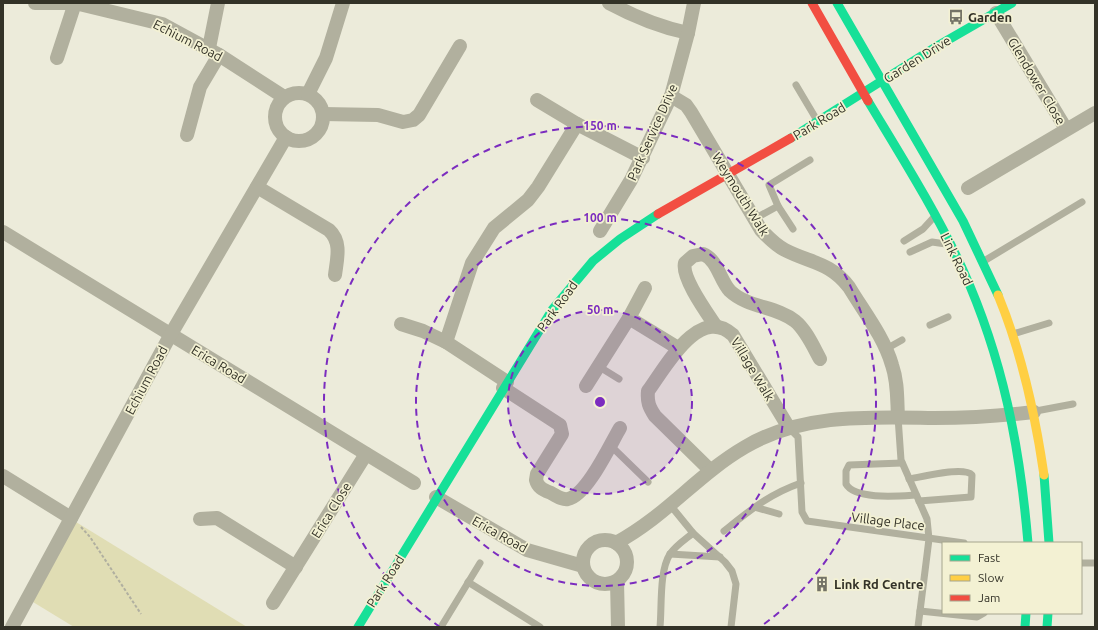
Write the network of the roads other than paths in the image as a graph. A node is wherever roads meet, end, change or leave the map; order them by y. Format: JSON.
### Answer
{"nodes":[{"id":1,"x":35,"y":3,"type":"edge"},
{"id":2,"x":75,"y":3,"type":"edge"},
{"id":3,"x":218,"y":3,"type":"edge"},
{"id":4,"x":344,"y":3,"type":"edge"},
{"id":5,"x":609,"y":3,"type":"edge"},
{"id":6,"x":694,"y":3,"type":"edge"},
{"id":7,"x":812,"y":3,"type":"edge"},
{"id":8,"x":837,"y":3,"type":"edge"},
{"id":9,"x":1012,"y":3,"type":"edge"},
{"id":10,"x":996,"y":12,"type":"junction"},
{"id":11,"x":688,"y":33,"type":"junction"},
{"id":12,"x":460,"y":46,"type":"dead end"},
{"id":13,"x":214,"y":52,"type":"junction"},
{"id":14,"x":57,"y":58,"type":"dead end"},
{"id":15,"x":882,"y":81,"type":"junction"},
{"id":16,"x":796,"y":85,"type":"dead end"},
{"id":17,"x":864,"y":92,"type":"junction"},
{"id":18,"x":308,"y":94,"type":"junction"},
{"id":19,"x":671,"y":96,"type":"junction"},
{"id":20,"x":284,"y":97,"type":"junction"},
{"id":21,"x":537,"y":100,"type":"dead end"},
{"id":22,"x":1095,"y":113,"type":"edge"},
{"id":23,"x":324,"y":114,"type":"junction"},
{"id":24,"x":818,"y":122,"type":"junction"},
{"id":25,"x":577,"y":124,"type":"junction"},
{"id":26,"x":1066,"y":129,"type":"junction"},
{"id":27,"x":187,"y":135,"type":"dead end"},
{"id":28,"x":286,"y":137,"type":"junction"},
{"id":29,"x":643,"y":158,"type":"junction"},
{"id":30,"x":810,"y":160,"type":"dead end"},
{"id":31,"x":727,"y":174,"type":"junction"},
{"id":32,"x":257,"y":187,"type":"junction"},
{"id":33,"x":968,"y":188,"type":"dead end"},
{"id":34,"x":1082,"y":202,"type":"dead end"},
{"id":35,"x":778,"y":206,"type":"junction"},
{"id":36,"x":935,"y":216,"type":"junction"},
{"id":37,"x":754,"y":219,"type":"junction"},
{"id":38,"x":793,"y":229,"type":"dead end"},
{"id":39,"x":600,"y":231,"type":"dead end"},
{"id":40,"x":3,"y":232,"type":"edge"},
{"id":41,"x":904,"y":240,"type":"dead end"},
{"id":42,"x":952,"y":246,"type":"junction"},
{"id":43,"x":910,"y":252,"type":"dead end"},
{"id":44,"x":984,"y":261,"type":"junction"},
{"id":45,"x":335,"y":275,"type":"dead end"},
{"id":46,"x":645,"y":288,"type":"dead end"},
{"id":47,"x":948,"y":317,"type":"dead end"},
{"id":48,"x":629,"y":318,"type":"junction"},
{"id":49,"x":1049,"y":323,"type":"dead end"},
{"id":50,"x":400,"y":324,"type":"dead end"},
{"id":51,"x":715,"y":325,"type":"junction"},
{"id":52,"x":930,"y":326,"type":"dead end"},
{"id":53,"x":171,"y":334,"type":"junction"},
{"id":54,"x":1013,"y":334,"type":"junction"},
{"id":55,"x":902,"y":340,"type":"dead end"},
{"id":56,"x":446,"y":342,"type":"junction"},
{"id":57,"x":678,"y":348,"type":"junction"},
{"id":58,"x":886,"y":349,"type":"junction"},
{"id":59,"x":820,"y":359,"type":"dead end"},
{"id":60,"x":598,"y":366,"type":"junction"},
{"id":61,"x":619,"y":379,"type":"dead end"},
{"id":62,"x":505,"y":385,"type":"junction"},
{"id":63,"x":586,"y":386,"type":"dead end"},
{"id":64,"x":1073,"y":404,"type":"dead end"},
{"id":65,"x":1034,"y":412,"type":"junction"},
{"id":66,"x":1013,"y":414,"type":"junction"},
{"id":67,"x":898,"y":417,"type":"junction"},
{"id":68,"x":620,"y":428,"type":"dead end"},
{"id":69,"x":789,"y":428,"type":"junction"},
{"id":70,"x":610,"y":445,"type":"junction"},
{"id":71,"x":366,"y":454,"type":"junction"},
{"id":72,"x":902,"y":463,"type":"junction"},
{"id":73,"x":710,"y":470,"type":"junction"},
{"id":74,"x":3,"y":476,"type":"edge"},
{"id":75,"x":909,"y":480,"type":"junction"},
{"id":76,"x":648,"y":482,"type":"dead end"},
{"id":77,"x":414,"y":483,"type":"dead end"},
{"id":78,"x":800,"y":483,"type":"junction"},
{"id":79,"x":436,"y":497,"type":"junction"},
{"id":80,"x":918,"y":498,"type":"junction"},
{"id":81,"x":670,"y":506,"type":"junction"},
{"id":82,"x":754,"y":507,"type":"junction"},
{"id":83,"x":779,"y":514,"type":"dead end"},
{"id":84,"x":71,"y":518,"type":"junction"},
{"id":85,"x":200,"y":519,"type":"dead end"},
{"id":86,"x":648,"y":524,"type":"junction"},
{"id":87,"x":724,"y":531,"type":"dead end"},
{"id":88,"x":693,"y":533,"type":"junction"},
{"id":89,"x":929,"y":538,"type":"junction"},
{"id":90,"x":957,"y":542,"type":"edge"},
{"id":91,"x":1028,"y":542,"type":"edge"},
{"id":92,"x":1049,"y":542,"type":"edge"},
{"id":93,"x":616,"y":543,"type":"junction"},
{"id":94,"x":626,"y":554,"type":"junction"},
{"id":95,"x":670,"y":554,"type":"junction"},
{"id":96,"x":720,"y":557,"type":"junction"},
{"id":97,"x":584,"y":559,"type":"junction"},
{"id":98,"x":480,"y":563,"type":"dead end"},
{"id":99,"x":1082,"y":563,"type":"edge"},
{"id":100,"x":1095,"y":563,"type":"edge"},
{"id":101,"x":296,"y":566,"type":"junction"},
{"id":102,"x":617,"y":581,"type":"junction"},
{"id":103,"x":468,"y":582,"type":"junction"},
{"id":104,"x":603,"y":584,"type":"junction"},
{"id":105,"x":273,"y":603,"type":"dead end"},
{"id":106,"x":920,"y":611,"type":"junction"},
{"id":107,"x":942,"y":613,"type":"edge"},
{"id":108,"x":948,"y":614,"type":"edge"},
{"id":109,"x":982,"y":614,"type":"edge"},
{"id":110,"x":1026,"y":614,"type":"edge"},
{"id":111,"x":1048,"y":614,"type":"edge"},
{"id":112,"x":618,"y":624,"type":"edge"},
{"id":113,"x":12,"y":627,"type":"edge"},
{"id":114,"x":358,"y":627,"type":"edge"},
{"id":115,"x":441,"y":627,"type":"edge"},
{"id":116,"x":540,"y":627,"type":"edge"},
{"id":117,"x":660,"y":627,"type":"edge"},
{"id":118,"x":731,"y":627,"type":"edge"},
{"id":119,"x":918,"y":627,"type":"edge"},
{"id":120,"x":1025,"y":627,"type":"edge"},
{"id":121,"x":1047,"y":627,"type":"edge"}],
"edges":[{"from":1,"to":2,"type":"street","name":"Echium Road"},
{"from":2,"to":13,"type":"street","name":"Echium Road"},
{"from":2,"to":14,"type":"street"},
{"from":3,"to":13,"type":"street"},
{"from":4,"to":18,"type":"street"},
{"from":5,"to":11,"type":"street"},
{"from":6,"to":11,"type":"street","name":"Park Service Drive"},
{"from":7,"to":17,"type":"street","name":"Link Road"},
{"from":8,"to":15,"type":"street","name":"Link Road"},
{"from":9,"to":10,"type":"street","name":"Garden Drive"},
{"from":10,"to":15,"type":"street","name":"Garden Drive"},
{"from":10,"to":26,"type":"street","name":"Glendower Close"},
{"from":11,"to":19,"type":"street","name":"Park Service Drive"},
{"from":12,"to":23,"type":"street"},
{"from":13,"to":20,"type":"street","name":"Echium Road"},
{"from":13,"to":27,"type":"street"},
{"from":15,"to":17,"type":"street","name":"Garden Drive"},
{"from":15,"to":44,"type":"street","name":"Link Road"},
{"from":16,"to":24,"type":"lane"},
{"from":17,"to":24,"type":"street","name":"Park Road"},
{"from":17,"to":36,"type":"street","name":"Link Road"},
{"from":18,"to":20,"type":"street"},
{"from":18,"to":23,"type":"street"},
{"from":19,"to":29,"type":"street","name":"Park Service Drive"},
{"from":19,"to":31,"type":"street","name":"Weymouth Walk"},
{"from":20,"to":28,"type":"street"},
{"from":21,"to":25,"type":"street"},
{"from":22,"to":26,"type":"street","name":"Glendower Close"},
{"from":23,"to":28,"type":"street"},
{"from":24,"to":31,"type":"street","name":"Park Road"},
{"from":25,"to":29,"type":"street"},
{"from":25,"to":56,"type":"street"},
{"from":26,"to":33,"type":"street","name":"Glendower Close"},
{"from":28,"to":32,"type":"street","name":"Echium Road"},
{"from":29,"to":39,"type":"street","name":"Park Service Drive"},
{"from":30,"to":35,"type":"lane"},
{"from":31,"to":37,"type":"street","name":"Weymouth Walk"},
{"from":31,"to":62,"type":"street","name":"Park Road"},
{"from":32,"to":45,"type":"street"},
{"from":32,"to":53,"type":"street","name":"Echium Road"},
{"from":34,"to":44,"type":"lane"},
{"from":35,"to":37,"type":"lane"},
{"from":35,"to":38,"type":"lane"},
{"from":36,"to":41,"type":"lane"},
{"from":36,"to":42,"type":"street","name":"Link Road"},
{"from":37,"to":58,"type":"street","name":"Weymouth Walk"},
{"from":40,"to":53,"type":"street","name":"Erica Road"},
{"from":42,"to":43,"type":"lane"},
{"from":42,"to":66,"type":"street","name":"Link Road"},
{"from":44,"to":54,"type":"street","name":"Link Road"},
{"from":46,"to":48,"type":"street"},
{"from":47,"to":52,"type":"lane"},
{"from":48,"to":57,"type":"street"},
{"from":48,"to":60,"type":"street"},
{"from":49,"to":54,"type":"lane"},
{"from":50,"to":56,"type":"street"},
{"from":51,"to":57,"type":"street"},
{"from":51,"to":59,"type":"street"},
{"from":51,"to":69,"type":"street","name":"Village Walk"},
{"from":53,"to":71,"type":"street","name":"Erica Road"},
{"from":53,"to":84,"type":"street","name":"Echium Road"},
{"from":54,"to":65,"type":"street","name":"Link Road"},
{"from":55,"to":58,"type":"lane"},
{"from":56,"to":62,"type":"street"},
{"from":57,"to":73,"type":"street"},
{"from":58,"to":67,"type":"street","name":"Weymouth Walk"},
{"from":60,"to":61,"type":"lane"},
{"from":60,"to":63,"type":"street"},
{"from":62,"to":70,"type":"street"},
{"from":62,"to":79,"type":"street","name":"Park Road"},
{"from":64,"to":65,"type":"lane"},
{"from":65,"to":66,"type":"street"},
{"from":65,"to":92,"type":"street","name":"Link Road"},
{"from":66,"to":67,"type":"street"},
{"from":66,"to":91,"type":"street","name":"Link Road"},
{"from":67,"to":69,"type":"street"},
{"from":67,"to":72,"type":"lane"},
{"from":68,"to":70,"type":"street"},
{"from":69,"to":73,"type":"street"},
{"from":69,"to":78,"type":"lane"},
{"from":70,"to":76,"type":"lane"},
{"from":71,"to":77,"type":"street","name":"Erica Road"},
{"from":71,"to":101,"type":"street","name":"Erica Close"},
{"from":72,"to":75,"type":"lane"},
{"from":72,"to":80,"type":"lane"},
{"from":73,"to":81,"type":"street"},
{"from":74,"to":84,"type":"street"},
{"from":75,"to":80,"type":"lane"},
{"from":75,"to":80,"type":"lane"},
{"from":78,"to":82,"type":"lane"},
{"from":78,"to":89,"type":"lane","name":"Village Place"},
{"from":79,"to":97,"type":"street","name":"Erica Road"},
{"from":79,"to":114,"type":"street","name":"Park Road"},
{"from":80,"to":89,"type":"lane"},
{"from":81,"to":86,"type":"street"},
{"from":81,"to":88,"type":"lane"},
{"from":82,"to":83,"type":"lane"},
{"from":82,"to":87,"type":"lane"},
{"from":84,"to":113,"type":"street","name":"Echium Road"},
{"from":85,"to":101,"type":"street"},
{"from":86,"to":93,"type":"street"},
{"from":86,"to":94,"type":"street"},
{"from":88,"to":95,"type":"lane"},
{"from":88,"to":96,"type":"lane"},
{"from":89,"to":90,"type":"lane","name":"Village Place"},
{"from":89,"to":106,"type":"lane"},
{"from":93,"to":94,"type":"street"},
{"from":93,"to":97,"type":"street"},
{"from":94,"to":102,"type":"street"},
{"from":95,"to":96,"type":"lane"},
{"from":95,"to":117,"type":"lane"},
{"from":96,"to":118,"type":"lane"},
{"from":97,"to":104,"type":"street"},
{"from":98,"to":103,"type":"lane"},
{"from":99,"to":100,"type":"lane"},
{"from":101,"to":105,"type":"street","name":"Erica Close"},
{"from":102,"to":104,"type":"street"},
{"from":102,"to":112,"type":"street"},
{"from":103,"to":115,"type":"lane"},
{"from":103,"to":116,"type":"lane"},
{"from":104,"to":112,"type":"street"},
{"from":106,"to":107,"type":"lane"},
{"from":106,"to":119,"type":"lane"},
{"from":108,"to":109,"type":"lane"},
{"from":110,"to":120,"type":"street"},
{"from":111,"to":121,"type":"street"}]}
